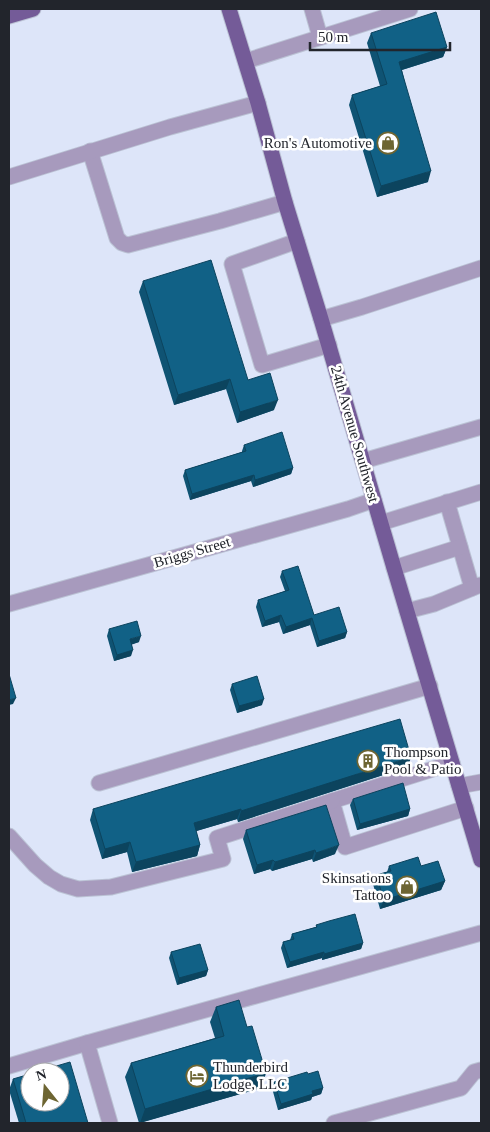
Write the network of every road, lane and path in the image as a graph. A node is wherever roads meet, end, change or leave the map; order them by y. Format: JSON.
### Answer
{"nodes":[{"id":1,"x":33,"y":9,"type":"edge"},
{"id":2,"x":229,"y":9,"type":"edge"},
{"id":3,"x":312,"y":9,"type":"edge"},
{"id":4,"x":410,"y":9,"type":"edge"},
{"id":5,"x":9,"y":16,"type":"edge"},
{"id":6,"x":320,"y":37,"type":"junction"},
{"id":7,"x":246,"y":62,"type":"junction"},
{"id":8,"x":258,"y":103,"type":"junction"},
{"id":9,"x":90,"y":151,"type":"junction"},
{"id":10,"x":9,"y":177,"type":"edge"},
{"id":11,"x":285,"y":202,"type":"junction"},
{"id":12,"x":297,"y":241,"type":"junction"},
{"id":13,"x":481,"y":268,"type":"edge"},
{"id":14,"x":321,"y":319,"type":"junction"},
{"id":15,"x":329,"y":344,"type":"junction"},
{"id":16,"x":481,"y":427,"type":"edge"},
{"id":17,"x":363,"y":461,"type":"junction"},
{"id":18,"x":481,"y":492,"type":"edge"},
{"id":19,"x":374,"y":500,"type":"junction"},
{"id":20,"x":447,"y":502,"type":"junction"},
{"id":21,"x":381,"y":522,"type":"junction"},
{"id":22,"x":460,"y":547,"type":"junction"},
{"id":23,"x":394,"y":568,"type":"junction"},
{"id":24,"x":477,"y":586,"type":"edge"},
{"id":25,"x":9,"y":604,"type":"edge"},
{"id":26,"x":408,"y":611,"type":"junction"},
{"id":27,"x":430,"y":686,"type":"junction"},
{"id":28,"x":452,"y":763,"type":"junction"},
{"id":29,"x":481,"y":782,"type":"edge"},
{"id":30,"x":98,"y":783,"type":"dead end"},
{"id":31,"x":459,"y":786,"type":"junction"},
{"id":32,"x":332,"y":801,"type":"junction"},
{"id":33,"x":466,"y":808,"type":"junction"},
{"id":34,"x":476,"y":822,"type":"edge"},
{"id":35,"x":9,"y":836,"type":"edge"},
{"id":36,"x":481,"y":860,"type":"edge"},
{"id":37,"x":481,"y":933,"type":"edge"},
{"id":38,"x":87,"y":1043,"type":"junction"},
{"id":39,"x":9,"y":1066,"type":"edge"},
{"id":40,"x":481,"y":1070,"type":"edge"},
{"id":41,"x":110,"y":1123,"type":"edge"},
{"id":42,"x":334,"y":1123,"type":"edge"}],
"edges":[{"from":1,"to":5,"type":"main road"},
{"from":2,"to":7,"type":"main road","name":"24th Avenue Southwest"},
{"from":3,"to":6,"type":"street"},
{"from":4,"to":6,"type":"street"},
{"from":6,"to":7,"type":"street"},
{"from":7,"to":8,"type":"main road","name":"24th Avenue Southwest"},
{"from":8,"to":9,"type":"street"},
{"from":8,"to":11,"type":"main road","name":"24th Avenue Southwest"},
{"from":9,"to":10,"type":"street"},
{"from":9,"to":11,"type":"street"},
{"from":11,"to":12,"type":"main road","name":"24th Avenue Southwest"},
{"from":12,"to":14,"type":"main road","name":"24th Avenue Southwest"},
{"from":12,"to":15,"type":"street"},
{"from":13,"to":14,"type":"street"},
{"from":14,"to":15,"type":"main road","name":"24th Avenue Southwest"},
{"from":15,"to":17,"type":"main road","name":"24th Avenue Southwest"},
{"from":16,"to":17,"type":"street"},
{"from":17,"to":19,"type":"main road","name":"24th Avenue Southwest"},
{"from":18,"to":20,"type":"street"},
{"from":19,"to":21,"type":"main road","name":"24th Avenue Southwest"},
{"from":19,"to":25,"type":"street","name":"Briggs Street"},
{"from":20,"to":21,"type":"street"},
{"from":20,"to":22,"type":"street"},
{"from":21,"to":23,"type":"main road","name":"24th Avenue Southwest"},
{"from":22,"to":23,"type":"street"},
{"from":22,"to":24,"type":"street"},
{"from":23,"to":26,"type":"main road","name":"24th Avenue Southwest"},
{"from":24,"to":26,"type":"street"},
{"from":26,"to":27,"type":"main road","name":"24th Avenue Southwest"},
{"from":27,"to":28,"type":"main road","name":"24th Avenue Southwest"},
{"from":27,"to":30,"type":"street"},
{"from":28,"to":31,"type":"main road","name":"24th Avenue Southwest"},
{"from":28,"to":32,"type":"street"},
{"from":29,"to":31,"type":"street"},
{"from":31,"to":33,"type":"main road","name":"24th Avenue Southwest"},
{"from":32,"to":33,"type":"street"},
{"from":32,"to":35,"type":"street"},
{"from":33,"to":34,"type":"main road","name":"24th Avenue Southwest"},
{"from":34,"to":36,"type":"main road","name":"24th Avenue Southwest"},
{"from":37,"to":38,"type":"street"},
{"from":38,"to":39,"type":"street"},
{"from":38,"to":41,"type":"street"},
{"from":40,"to":42,"type":"street"}]}
